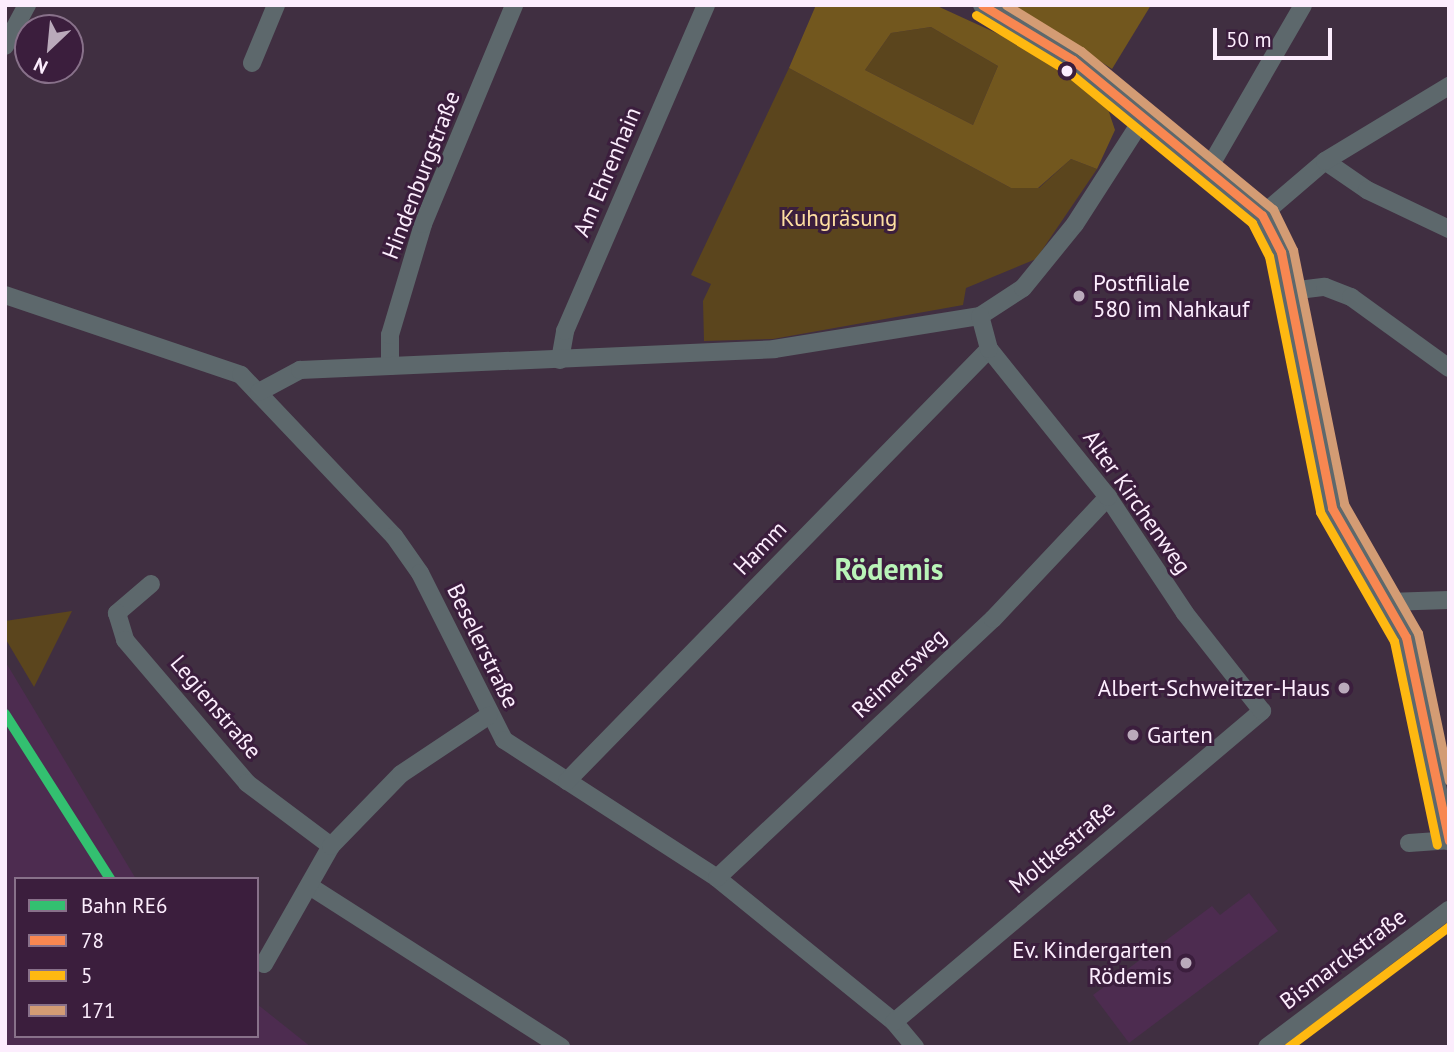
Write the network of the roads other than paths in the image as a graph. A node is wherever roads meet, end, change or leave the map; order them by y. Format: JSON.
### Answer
{"nodes":[{"id":1,"x":27,"y":5,"type":"edge"},
{"id":2,"x":276,"y":5,"type":"edge"},
{"id":3,"x":514,"y":5,"type":"edge"},
{"id":4,"x":706,"y":5,"type":"edge"},
{"id":5,"x":982,"y":5,"type":"edge"},
{"id":6,"x":1303,"y":5,"type":"edge"},
{"id":7,"x":5,"y":46,"type":"edge"},
{"id":8,"x":252,"y":63,"type":"dead end"},
{"id":9,"x":1449,"y":86,"type":"edge"},
{"id":10,"x":1144,"y":117,"type":"junction"},
{"id":11,"x":1325,"y":161,"type":"junction"},
{"id":12,"x":1209,"y":168,"type":"junction"},
{"id":13,"x":1262,"y":215,"type":"junction"},
{"id":14,"x":1449,"y":229,"type":"edge"},
{"id":15,"x":1290,"y":291,"type":"junction"},
{"id":16,"x":5,"y":295,"type":"edge"},
{"id":17,"x":980,"y":316,"type":"junction"},
{"id":18,"x":989,"y":349,"type":"junction"},
{"id":19,"x":559,"y":360,"type":"junction"},
{"id":20,"x":390,"y":366,"type":"junction"},
{"id":21,"x":1449,"y":368,"type":"edge"},
{"id":22,"x":259,"y":392,"type":"junction"},
{"id":23,"x":1108,"y":497,"type":"junction"},
{"id":24,"x":151,"y":584,"type":"dead end"},
{"id":25,"x":1449,"y":600,"type":"edge"},
{"id":26,"x":1387,"y":602,"type":"junction"},
{"id":27,"x":1262,"y":711,"type":"joint"},
{"id":28,"x":488,"y":716,"type":"junction"},
{"id":29,"x":567,"y":781,"type":"junction"},
{"id":30,"x":1448,"y":841,"type":"edge"},
{"id":31,"x":1409,"y":843,"type":"dead end"},
{"id":32,"x":331,"y":846,"type":"junction"},
{"id":33,"x":717,"y":878,"type":"junction"},
{"id":34,"x":311,"y":887,"type":"junction"},
{"id":35,"x":1449,"y":911,"type":"edge"},
{"id":36,"x":264,"y":964,"type":"dead end"},
{"id":37,"x":894,"y":1022,"type":"junction"},
{"id":38,"x":561,"y":1047,"type":"edge"},
{"id":39,"x":915,"y":1047,"type":"edge"},
{"id":40,"x":1267,"y":1047,"type":"edge"}],
"edges":[{"from":1,"to":7,"type":"street"},
{"from":2,"to":8,"type":"street"},
{"from":3,"to":20,"type":"street","name":"Hindenburgstraße"},
{"from":4,"to":19,"type":"street","name":"Am Ehrenhain"},
{"from":5,"to":10,"type":"street"},
{"from":6,"to":12,"type":"street"},
{"from":9,"to":11,"type":"street"},
{"from":10,"to":12,"type":"street"},
{"from":10,"to":17,"type":"street"},
{"from":11,"to":13,"type":"street"},
{"from":11,"to":14,"type":"street"},
{"from":12,"to":13,"type":"street"},
{"from":13,"to":15,"type":"street"},
{"from":15,"to":21,"type":"street"},
{"from":15,"to":26,"type":"street"},
{"from":16,"to":22,"type":"street","name":"Beselerstraße"},
{"from":17,"to":18,"type":"street","name":"Alter Kirchenweg"},
{"from":17,"to":19,"type":"street"},
{"from":18,"to":23,"type":"street","name":"Alter Kirchenweg"},
{"from":18,"to":29,"type":"street","name":"Hamm"},
{"from":19,"to":20,"type":"street"},
{"from":20,"to":22,"type":"street"},
{"from":22,"to":28,"type":"street","name":"Beselerstraße"},
{"from":23,"to":27,"type":"street","name":"Alter Kirchenweg"},
{"from":23,"to":33,"type":"street","name":"Reimersweg"},
{"from":24,"to":32,"type":"street","name":"Legienstraße"},
{"from":25,"to":26,"type":"street"},
{"from":26,"to":30,"type":"street"},
{"from":27,"to":37,"type":"street","name":"Moltkestraße"},
{"from":28,"to":29,"type":"street","name":"Beselerstraße"},
{"from":28,"to":32,"type":"street"},
{"from":29,"to":33,"type":"street","name":"Beselerstraße"},
{"from":30,"to":31,"type":"street"},
{"from":32,"to":34,"type":"street"},
{"from":33,"to":37,"type":"street","name":"Beselerstraße"},
{"from":34,"to":36,"type":"street"},
{"from":34,"to":38,"type":"street"},
{"from":35,"to":40,"type":"street","name":"Bismarckstraße"},
{"from":37,"to":39,"type":"street","name":"Beselerstraße"}]}
